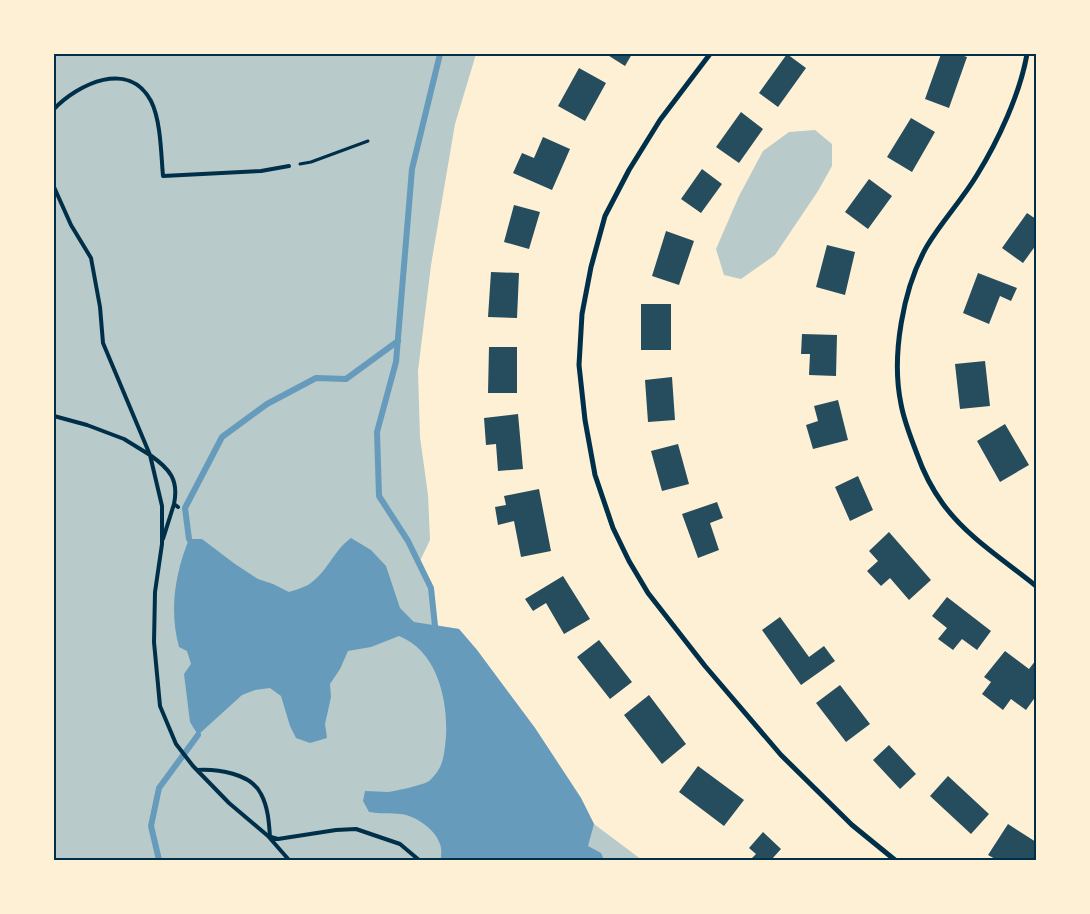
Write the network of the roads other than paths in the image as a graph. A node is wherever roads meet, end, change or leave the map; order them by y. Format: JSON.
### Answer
{"nodes":[{"id":1,"x":710,"y":54,"type":"edge"},
{"id":2,"x":1027,"y":54,"type":"edge"},
{"id":3,"x":54,"y":109,"type":"edge"},
{"id":4,"x":289,"y":166,"type":"dead end"},
{"id":5,"x":54,"y":187,"type":"edge"},
{"id":6,"x":54,"y":416,"type":"edge"},
{"id":7,"x":150,"y":455,"type":"junction"},
{"id":8,"x":162,"y":544,"type":"junction"},
{"id":9,"x":1036,"y":586,"type":"edge"},
{"id":10,"x":197,"y":770,"type":"junction"},
{"id":11,"x":269,"y":836,"type":"junction"},
{"id":12,"x":289,"y":860,"type":"edge"},
{"id":13,"x":419,"y":860,"type":"edge"},
{"id":14,"x":895,"y":860,"type":"edge"}],
"edges":[{"from":1,"to":14,"type":"street"},
{"from":2,"to":9,"type":"street"},
{"from":3,"to":4,"type":"lane"},
{"from":5,"to":7,"type":"lane"},
{"from":6,"to":7,"type":"lane"},
{"from":7,"to":8,"type":"lane"},
{"from":7,"to":8,"type":"lane"},
{"from":8,"to":10,"type":"lane"},
{"from":10,"to":11,"type":"lane"},
{"from":10,"to":11,"type":"lane"},
{"from":11,"to":12,"type":"lane"},
{"from":11,"to":13,"type":"lane"}]}
